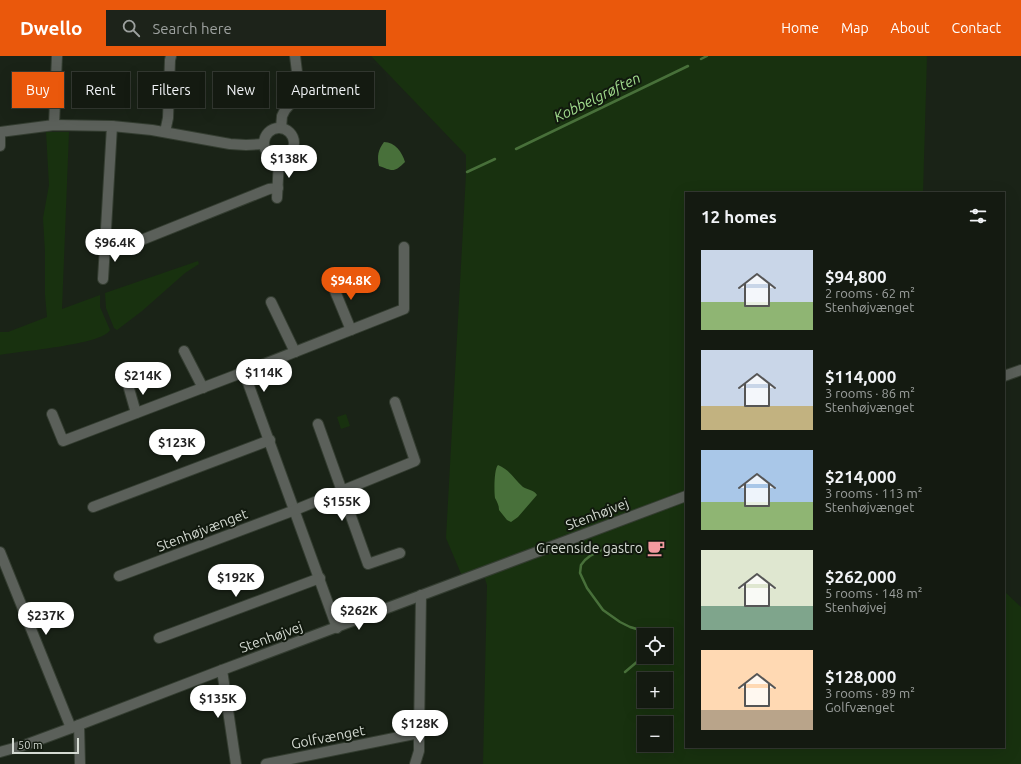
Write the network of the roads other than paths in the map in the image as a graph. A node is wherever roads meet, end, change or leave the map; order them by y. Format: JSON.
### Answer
{"nodes":[{"id":1,"x":57,"y":56,"type":"edge"},
{"id":2,"x":171,"y":56,"type":"edge"},
{"id":3,"x":295,"y":56,"type":"edge"},
{"id":4,"x":54,"y":125,"type":"junction"},
{"id":5,"x":112,"y":126,"type":"junction"},
{"id":6,"x":281,"y":128,"type":"junction"},
{"id":7,"x":0,"y":132,"type":"edge"},
{"id":8,"x":165,"y":132,"type":"junction"},
{"id":9,"x":264,"y":144,"type":"junction"},
{"id":10,"x":0,"y":146,"type":"edge"},
{"id":11,"x":279,"y":159,"type":"junction"},
{"id":12,"x":105,"y":246,"type":"junction"},
{"id":13,"x":404,"y":246,"type":"dead end"},
{"id":14,"x":103,"y":279,"type":"dead end"},
{"id":15,"x":330,"y":279,"type":"dead end"},
{"id":16,"x":272,"y":302,"type":"dead end"},
{"id":17,"x":351,"y":330,"type":"junction"},
{"id":18,"x":184,"y":351,"type":"dead end"},
{"id":19,"x":295,"y":352,"type":"junction"},
{"id":20,"x":1021,"y":370,"type":"edge"},
{"id":21,"x":244,"y":372,"type":"junction"},
{"id":22,"x":1005,"y":376,"type":"edge"},
{"id":23,"x":128,"y":385,"type":"dead end"},
{"id":24,"x":203,"y":388,"type":"junction"},
{"id":25,"x":395,"y":402,"type":"dead end"},
{"id":26,"x":136,"y":413,"type":"junction"},
{"id":27,"x":52,"y":414,"type":"dead end"},
{"id":28,"x":318,"y":424,"type":"dead end"},
{"id":29,"x":270,"y":440,"type":"junction"},
{"id":30,"x":342,"y":491,"type":"junction"},
{"id":31,"x":685,"y":496,"type":"edge"},
{"id":32,"x":93,"y":507,"type":"dead end"},
{"id":33,"x":295,"y":510,"type":"junction"},
{"id":34,"x":0,"y":552,"type":"edge"},
{"id":35,"x":400,"y":553,"type":"dead end"},
{"id":36,"x":119,"y":576,"type":"dead end"},
{"id":37,"x":320,"y":578,"type":"junction"},
{"id":38,"x":421,"y":595,"type":"junction"},
{"id":39,"x":337,"y":628,"type":"junction"},
{"id":40,"x":158,"y":638,"type":"dead end"},
{"id":41,"x":222,"y":670,"type":"junction"},
{"id":42,"x":75,"y":727,"type":"junction"},
{"id":43,"x":419,"y":733,"type":"junction"},
{"id":44,"x":0,"y":752,"type":"edge"},
{"id":45,"x":80,"y":764,"type":"edge"},
{"id":46,"x":236,"y":764,"type":"edge"},
{"id":47,"x":266,"y":764,"type":"edge"},
{"id":48,"x":415,"y":764,"type":"edge"}],
"edges":[{"from":1,"to":4,"type":"street"},
{"from":2,"to":8,"type":"street"},
{"from":3,"to":6,"type":"street"},
{"from":4,"to":5,"type":"street"},
{"from":4,"to":7,"type":"street"},
{"from":5,"to":8,"type":"street"},
{"from":5,"to":12,"type":"street"},
{"from":6,"to":9,"type":"street"},
{"from":6,"to":11,"type":"street"},
{"from":7,"to":10,"type":"street"},
{"from":8,"to":9,"type":"street"},
{"from":9,"to":11,"type":"street"},
{"from":11,"to":12,"type":"street"},
{"from":12,"to":14,"type":"street"},
{"from":13,"to":17,"type":"street"},
{"from":15,"to":17,"type":"street"},
{"from":16,"to":19,"type":"street"},
{"from":17,"to":19,"type":"street"},
{"from":18,"to":24,"type":"street"},
{"from":19,"to":21,"type":"street"},
{"from":20,"to":22,"type":"street"},
{"from":21,"to":24,"type":"street"},
{"from":21,"to":29,"type":"street"},
{"from":23,"to":26,"type":"street"},
{"from":24,"to":26,"type":"street"},
{"from":25,"to":30,"type":"street","name":"Stenhøjvænget"},
{"from":26,"to":27,"type":"street"},
{"from":28,"to":30,"type":"street"},
{"from":29,"to":32,"type":"street"},
{"from":29,"to":33,"type":"street"},
{"from":30,"to":33,"type":"street","name":"Stenhøjvænget"},
{"from":30,"to":35,"type":"street"},
{"from":31,"to":38,"type":"street","name":"Stenhøjvej"},
{"from":33,"to":36,"type":"street","name":"Stenhøjvænget"},
{"from":33,"to":37,"type":"street"},
{"from":34,"to":42,"type":"street"},
{"from":37,"to":39,"type":"street"},
{"from":37,"to":40,"type":"street"},
{"from":38,"to":39,"type":"street","name":"Stenhøjvej"},
{"from":38,"to":43,"type":"street"},
{"from":39,"to":41,"type":"street","name":"Stenhøjvej"},
{"from":41,"to":42,"type":"street","name":"Stenhøjvej"},
{"from":41,"to":46,"type":"street"},
{"from":42,"to":44,"type":"street","name":"Stenhøjvej"},
{"from":42,"to":45,"type":"street"},
{"from":43,"to":47,"type":"street","name":"Golfvænget"},
{"from":43,"to":48,"type":"street"}]}
